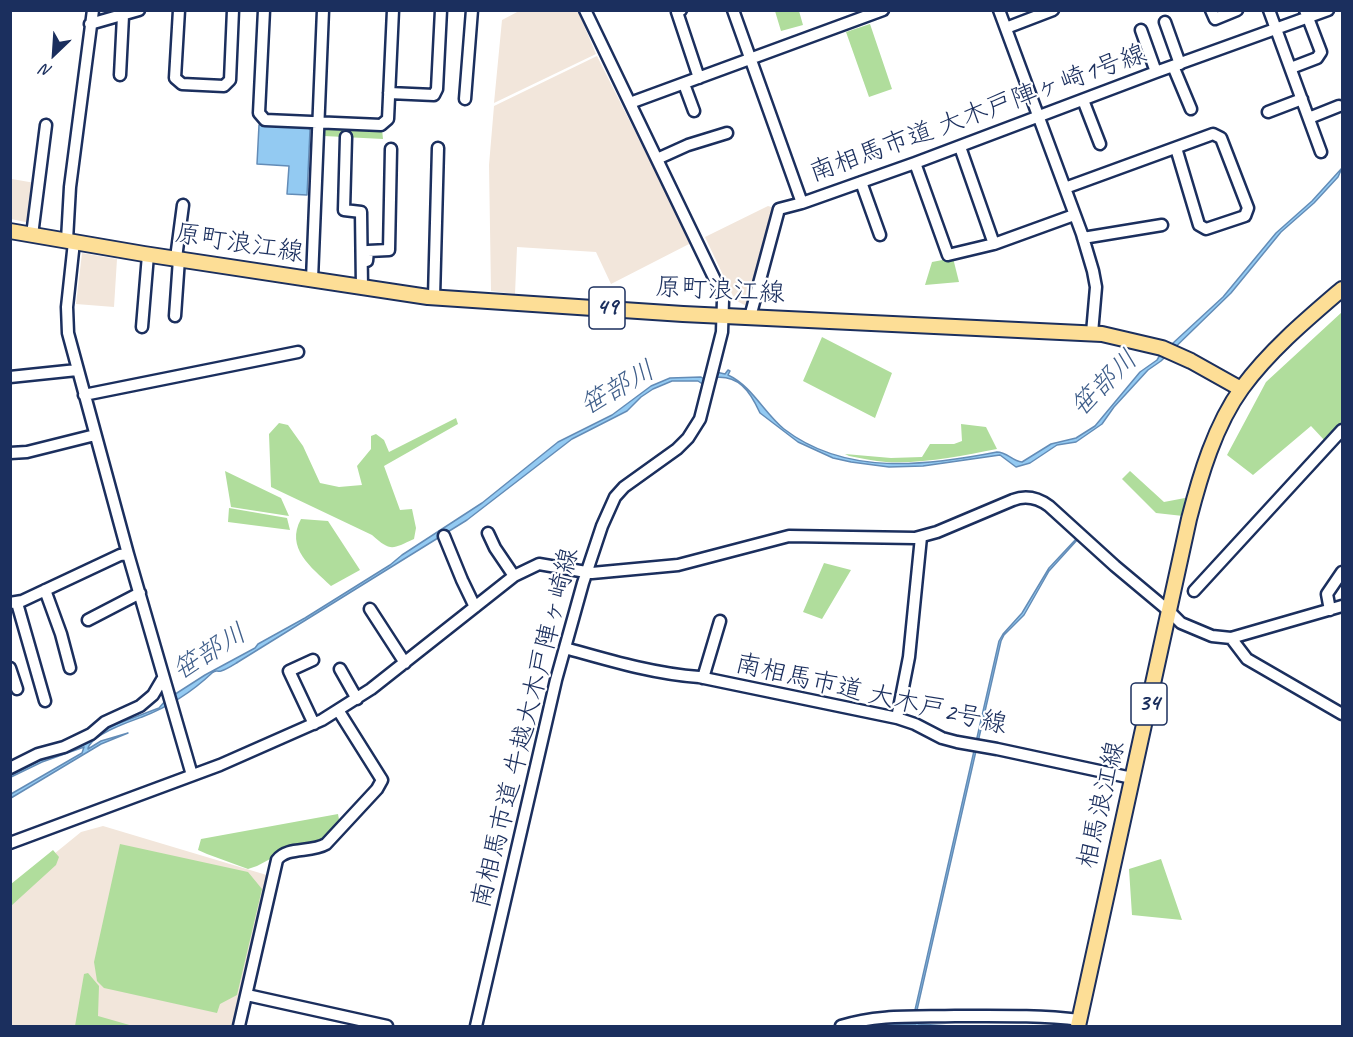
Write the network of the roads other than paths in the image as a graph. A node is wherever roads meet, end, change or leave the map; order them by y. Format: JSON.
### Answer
{"nodes":[{"id":1,"x":93,"y":10,"type":"edge"},
{"id":2,"x":139,"y":10,"type":"edge"},
{"id":3,"x":179,"y":10,"type":"edge"},
{"id":4,"x":233,"y":10,"type":"edge"},
{"id":5,"x":264,"y":10,"type":"edge"},
{"id":6,"x":323,"y":10,"type":"edge"},
{"id":7,"x":393,"y":10,"type":"edge"},
{"id":8,"x":441,"y":10,"type":"edge"},
{"id":9,"x":472,"y":10,"type":"edge"},
{"id":10,"x":585,"y":10,"type":"edge"},
{"id":11,"x":733,"y":10,"type":"edge"},
{"id":12,"x":883,"y":10,"type":"edge"},
{"id":13,"x":999,"y":10,"type":"edge"},
{"id":14,"x":1053,"y":10,"type":"edge"},
{"id":15,"x":1212,"y":10,"type":"edge"},
{"id":16,"x":1237,"y":10,"type":"edge"},
{"id":17,"x":1269,"y":10,"type":"edge"},
{"id":18,"x":1328,"y":10,"type":"edge"},
{"id":19,"x":678,"y":11,"type":"edge"},
{"id":20,"x":1306,"y":14,"type":"edge"},
{"id":21,"x":123,"y":16,"type":"junction"},
{"id":22,"x":1165,"y":22,"type":"dead end"},
{"id":23,"x":90,"y":24,"type":"junction"},
{"id":24,"x":1006,"y":28,"type":"junction"},
{"id":25,"x":1276,"y":28,"type":"junction"},
{"id":26,"x":1141,"y":30,"type":"dead end"},
{"id":27,"x":751,"y":59,"type":"junction"},
{"id":28,"x":1177,"y":65,"type":"junction"},
{"id":29,"x":1291,"y":68,"type":"junction"},
{"id":30,"x":1156,"y":72,"type":"junction"},
{"id":31,"x":120,"y":75,"type":"dead end"},
{"id":32,"x":699,"y":78,"type":"junction"},
{"id":33,"x":684,"y":84,"type":"junction"},
{"id":34,"x":389,"y":93,"type":"junction"},
{"id":35,"x":465,"y":99,"type":"dead end"},
{"id":36,"x":1302,"y":99,"type":"junction"},
{"id":37,"x":1083,"y":100,"type":"junction"},
{"id":38,"x":630,"y":103,"type":"junction"},
{"id":39,"x":1339,"y":106,"type":"dead end"},
{"id":40,"x":1191,"y":109,"type":"dead end"},
{"id":41,"x":694,"y":111,"type":"dead end"},
{"id":42,"x":1269,"y":112,"type":"dead end"},
{"id":43,"x":1038,"y":117,"type":"junction"},
{"id":44,"x":1309,"y":118,"type":"junction"},
{"id":45,"x":318,"y":123,"type":"junction"},
{"id":46,"x":46,"y":125,"type":"dead end"},
{"id":47,"x":727,"y":133,"type":"dead end"},
{"id":48,"x":346,"y":137,"type":"dead end"},
{"id":49,"x":1100,"y":144,"type":"dead end"},
{"id":50,"x":960,"y":147,"type":"junction"},
{"id":51,"x":438,"y":148,"type":"dead end"},
{"id":52,"x":1176,"y":148,"type":"junction"},
{"id":53,"x":391,"y":149,"type":"dead end"},
{"id":54,"x":1321,"y":152,"type":"dead end"},
{"id":55,"x":657,"y":159,"type":"junction"},
{"id":56,"x":915,"y":163,"type":"junction"},
{"id":57,"x":861,"y":182,"type":"junction"},
{"id":58,"x":1065,"y":188,"type":"junction"},
{"id":59,"x":802,"y":203,"type":"junction"},
{"id":60,"x":183,"y":204,"type":"dead end"},
{"id":61,"x":1074,"y":215,"type":"junction"},
{"id":62,"x":1162,"y":225,"type":"dead end"},
{"id":63,"x":33,"y":229,"type":"junction"},
{"id":64,"x":10,"y":231,"type":"edge"},
{"id":65,"x":880,"y":235,"type":"dead end"},
{"id":66,"x":1083,"y":238,"type":"junction"},
{"id":67,"x":70,"y":242,"type":"junction"},
{"id":68,"x":994,"y":244,"type":"junction"},
{"id":69,"x":148,"y":255,"type":"junction"},
{"id":70,"x":178,"y":259,"type":"junction"},
{"id":71,"x":312,"y":279,"type":"junction"},
{"id":72,"x":364,"y":288,"type":"junction"},
{"id":73,"x":1342,"y":289,"type":"edge"},
{"id":74,"x":434,"y":297,"type":"junction"},
{"id":75,"x":175,"y":316,"type":"dead end"},
{"id":76,"x":724,"y":316,"type":"junction"},
{"id":77,"x":750,"y":317,"type":"junction"},
{"id":78,"x":142,"y":327,"type":"dead end"},
{"id":79,"x":1092,"y":333,"type":"junction"},
{"id":80,"x":298,"y":352,"type":"dead end"},
{"id":81,"x":77,"y":370,"type":"junction"},
{"id":82,"x":10,"y":377,"type":"edge"},
{"id":83,"x":1241,"y":389,"type":"junction"},
{"id":84,"x":84,"y":395,"type":"junction"},
{"id":85,"x":1342,"y":430,"type":"edge"},
{"id":86,"x":95,"y":435,"type":"junction"},
{"id":87,"x":10,"y":453,"type":"edge"},
{"id":88,"x":488,"y":533,"type":"dead end"},
{"id":89,"x":444,"y":536,"type":"dead end"},
{"id":90,"x":921,"y":537,"type":"junction"},
{"id":91,"x":128,"y":554,"type":"junction"},
{"id":92,"x":1342,"y":572,"type":"edge"},
{"id":93,"x":586,"y":573,"type":"junction"},
{"id":94,"x":514,"y":576,"type":"junction"},
{"id":95,"x":45,"y":590,"type":"junction"},
{"id":96,"x":1194,"y":591,"type":"dead end"},
{"id":97,"x":140,"y":593,"type":"junction"},
{"id":98,"x":14,"y":603,"type":"edge"},
{"id":99,"x":1342,"y":606,"type":"edge"},
{"id":100,"x":475,"y":607,"type":"junction"},
{"id":101,"x":370,"y":609,"type":"dead end"},
{"id":102,"x":1330,"y":610,"type":"junction"},
{"id":103,"x":1170,"y":612,"type":"junction"},
{"id":104,"x":88,"y":620,"type":"dead end"},
{"id":105,"x":720,"y":621,"type":"dead end"},
{"id":106,"x":1231,"y":638,"type":"junction"},
{"id":107,"x":565,"y":648,"type":"junction"},
{"id":108,"x":313,"y":660,"type":"dead end"},
{"id":109,"x":405,"y":663,"type":"junction"},
{"id":110,"x":10,"y":668,"type":"edge"},
{"id":111,"x":70,"y":668,"type":"dead end"},
{"id":112,"x":340,"y":669,"type":"dead end"},
{"id":113,"x":703,"y":678,"type":"junction"},
{"id":114,"x":165,"y":682,"type":"junction"},
{"id":115,"x":17,"y":689,"type":"dead end"},
{"id":116,"x":357,"y":699,"type":"junction"},
{"id":117,"x":45,"y":701,"type":"dead end"},
{"id":118,"x":338,"y":710,"type":"junction"},
{"id":119,"x":1342,"y":714,"type":"edge"},
{"id":120,"x":897,"y":718,"type":"junction"},
{"id":121,"x":314,"y":724,"type":"junction"},
{"id":122,"x":10,"y":768,"type":"edge"},
{"id":123,"x":192,"y":775,"type":"junction"},
{"id":124,"x":1132,"y":778,"type":"junction"},
{"id":125,"x":10,"y":843,"type":"edge"},
{"id":126,"x":247,"y":995,"type":"junction"},
{"id":127,"x":1079,"y":1024,"type":"edge"},
{"id":128,"x":239,"y":1026,"type":"edge"},
{"id":129,"x":387,"y":1026,"type":"edge"},
{"id":130,"x":476,"y":1026,"type":"edge"},
{"id":131,"x":841,"y":1026,"type":"edge"}],
"edges":[{"from":1,"to":23,"type":"street"},
{"from":2,"to":21,"type":"street"},
{"from":3,"to":4,"type":"street"},
{"from":5,"to":45,"type":"street"},
{"from":6,"to":45,"type":"street"},
{"from":7,"to":34,"type":"street"},
{"from":8,"to":34,"type":"street"},
{"from":9,"to":35,"type":"street"},
{"from":10,"to":38,"type":"street","name":"南相馬市道 牛越大木戸陣ヶ崎線"},
{"from":11,"to":27,"type":"street","name":"南相馬市道 大木戸陣ヶ崎1号線"},
{"from":12,"to":27,"type":"street"},
{"from":13,"to":24,"type":"street"},
{"from":14,"to":24,"type":"street"},
{"from":15,"to":16,"type":"street"},
{"from":17,"to":25,"type":"street"},
{"from":18,"to":20,"type":"street","name":"南相馬市道 大木戸陣ヶ崎1号線"},
{"from":19,"to":32,"type":"street"},
{"from":20,"to":25,"type":"street","name":"南相馬市道 大木戸陣ヶ崎1号線"},
{"from":20,"to":29,"type":"street"},
{"from":21,"to":23,"type":"street"},
{"from":21,"to":31,"type":"street"},
{"from":22,"to":28,"type":"street"},
{"from":23,"to":67,"type":"street"},
{"from":24,"to":43,"type":"street"},
{"from":25,"to":28,"type":"street","name":"南相馬市道 大木戸陣ヶ崎1号線"},
{"from":25,"to":29,"type":"street"},
{"from":26,"to":30,"type":"street"},
{"from":27,"to":32,"type":"street"},
{"from":27,"to":59,"type":"street","name":"南相馬市道 大木戸陣ヶ崎1号線"},
{"from":28,"to":30,"type":"street","name":"南相馬市道 大木戸陣ヶ崎1号線"},
{"from":28,"to":40,"type":"street"},
{"from":29,"to":36,"type":"street"},
{"from":30,"to":37,"type":"street","name":"南相馬市道 大木戸陣ヶ崎1号線"},
{"from":32,"to":33,"type":"street"},
{"from":33,"to":38,"type":"street"},
{"from":33,"to":41,"type":"street"},
{"from":34,"to":45,"type":"street"},
{"from":36,"to":42,"type":"street"},
{"from":36,"to":44,"type":"street"},
{"from":37,"to":43,"type":"street","name":"南相馬市道 大木戸陣ヶ崎1号線"},
{"from":37,"to":49,"type":"street"},
{"from":38,"to":55,"type":"street","name":"南相馬市道 牛越大木戸陣ヶ崎線"},
{"from":39,"to":44,"type":"street"},
{"from":43,"to":50,"type":"street","name":"南相馬市道 大木戸陣ヶ崎1号線"},
{"from":43,"to":58,"type":"street"},
{"from":44,"to":54,"type":"street"},
{"from":45,"to":71,"type":"street"},
{"from":46,"to":63,"type":"street"},
{"from":47,"to":55,"type":"street"},
{"from":48,"to":72,"type":"street"},
{"from":50,"to":56,"type":"street","name":"南相馬市道 大木戸陣ヶ崎1号線"},
{"from":50,"to":68,"type":"street"},
{"from":51,"to":74,"type":"street"},
{"from":52,"to":52,"type":"street"},
{"from":52,"to":58,"type":"street"},
{"from":53,"to":72,"type":"street"},
{"from":55,"to":76,"type":"street","name":"南相馬市道 牛越大木戸陣ヶ崎線"},
{"from":56,"to":57,"type":"street","name":"南相馬市道 大木戸陣ヶ崎1号線"},
{"from":56,"to":68,"type":"street"},
{"from":57,"to":59,"type":"street","name":"南相馬市道 大木戸陣ヶ崎1号線"},
{"from":57,"to":65,"type":"street"},
{"from":58,"to":61,"type":"street"},
{"from":59,"to":77,"type":"street"},
{"from":60,"to":70,"type":"street"},
{"from":61,"to":66,"type":"street"},
{"from":61,"to":68,"type":"street"},
{"from":62,"to":66,"type":"street"},
{"from":63,"to":64,"type":"main road","name":"原町浪江線","number":"49"},
{"from":63,"to":67,"type":"main road","name":"原町浪江線","number":"49"},
{"from":66,"to":79,"type":"street"},
{"from":67,"to":69,"type":"main road","name":"原町浪江線","number":"49"},
{"from":67,"to":81,"type":"street"},
{"from":69,"to":70,"type":"main road","name":"原町浪江線","number":"49"},
{"from":69,"to":78,"type":"street"},
{"from":70,"to":71,"type":"main road","name":"原町浪江線","number":"49"},
{"from":70,"to":75,"type":"street"},
{"from":71,"to":72,"type":"main road","name":"原町浪江線","number":"49"},
{"from":72,"to":74,"type":"main road","name":"原町浪江線","number":"49"},
{"from":73,"to":83,"type":"main road","number":"34"},
{"from":74,"to":76,"type":"main road","name":"原町浪江線","number":"49"},
{"from":76,"to":77,"type":"main road","name":"原町浪江線","number":"49"},
{"from":76,"to":93,"type":"street","name":"南相馬市道 牛越大木戸陣ヶ崎線"},
{"from":77,"to":79,"type":"main road","name":"原町浪江線","number":"49"},
{"from":79,"to":83,"type":"main road","name":"原町浪江線","number":"49"},
{"from":80,"to":84,"type":"street"},
{"from":81,"to":82,"type":"street"},
{"from":81,"to":84,"type":"street"},
{"from":83,"to":103,"type":"main road","name":"相馬浪江線","number":"34"},
{"from":84,"to":86,"type":"street"},
{"from":85,"to":96,"type":"street"},
{"from":86,"to":87,"type":"street"},
{"from":86,"to":91,"type":"street"},
{"from":88,"to":94,"type":"street"},
{"from":89,"to":100,"type":"street"},
{"from":90,"to":93,"type":"street"},
{"from":90,"to":103,"type":"street"},
{"from":90,"to":120,"type":"street"},
{"from":91,"to":95,"type":"street"},
{"from":91,"to":97,"type":"street"},
{"from":92,"to":102,"type":"street"},
{"from":93,"to":94,"type":"street"},
{"from":93,"to":107,"type":"street","name":"南相馬市道 牛越大木戸陣ヶ崎線"},
{"from":94,"to":100,"type":"street"},
{"from":95,"to":98,"type":"street"},
{"from":95,"to":111,"type":"street"},
{"from":97,"to":104,"type":"street"},
{"from":97,"to":114,"type":"street"},
{"from":98,"to":117,"type":"street"},
{"from":99,"to":102,"type":"street"},
{"from":100,"to":109,"type":"street"},
{"from":101,"to":109,"type":"street"},
{"from":102,"to":106,"type":"street"},
{"from":103,"to":106,"type":"street"},
{"from":103,"to":124,"type":"main road","name":"相馬浪江線","number":"34"},
{"from":105,"to":113,"type":"street"},
{"from":106,"to":119,"type":"street"},
{"from":107,"to":113,"type":"street","name":"南相馬市道 大木戸2号線"},
{"from":107,"to":130,"type":"street","name":"南相馬市道 牛越大木戸陣ヶ崎線"},
{"from":108,"to":121,"type":"street"},
{"from":109,"to":116,"type":"street"},
{"from":110,"to":115,"type":"street"},
{"from":112,"to":116,"type":"street"},
{"from":113,"to":120,"type":"street","name":"南相馬市道 大木戸2号線"},
{"from":114,"to":122,"type":"street"},
{"from":114,"to":123,"type":"street"},
{"from":116,"to":118,"type":"street"},
{"from":118,"to":121,"type":"street"},
{"from":118,"to":126,"type":"street"},
{"from":120,"to":124,"type":"street","name":"南相馬市道 大木戸2号線"},
{"from":121,"to":123,"type":"street"},
{"from":123,"to":125,"type":"street"},
{"from":124,"to":127,"type":"main road","name":"相馬浪江線","number":"34"},
{"from":126,"to":128,"type":"street"},
{"from":126,"to":129,"type":"street"},
{"from":127,"to":131,"type":"street"}]}
